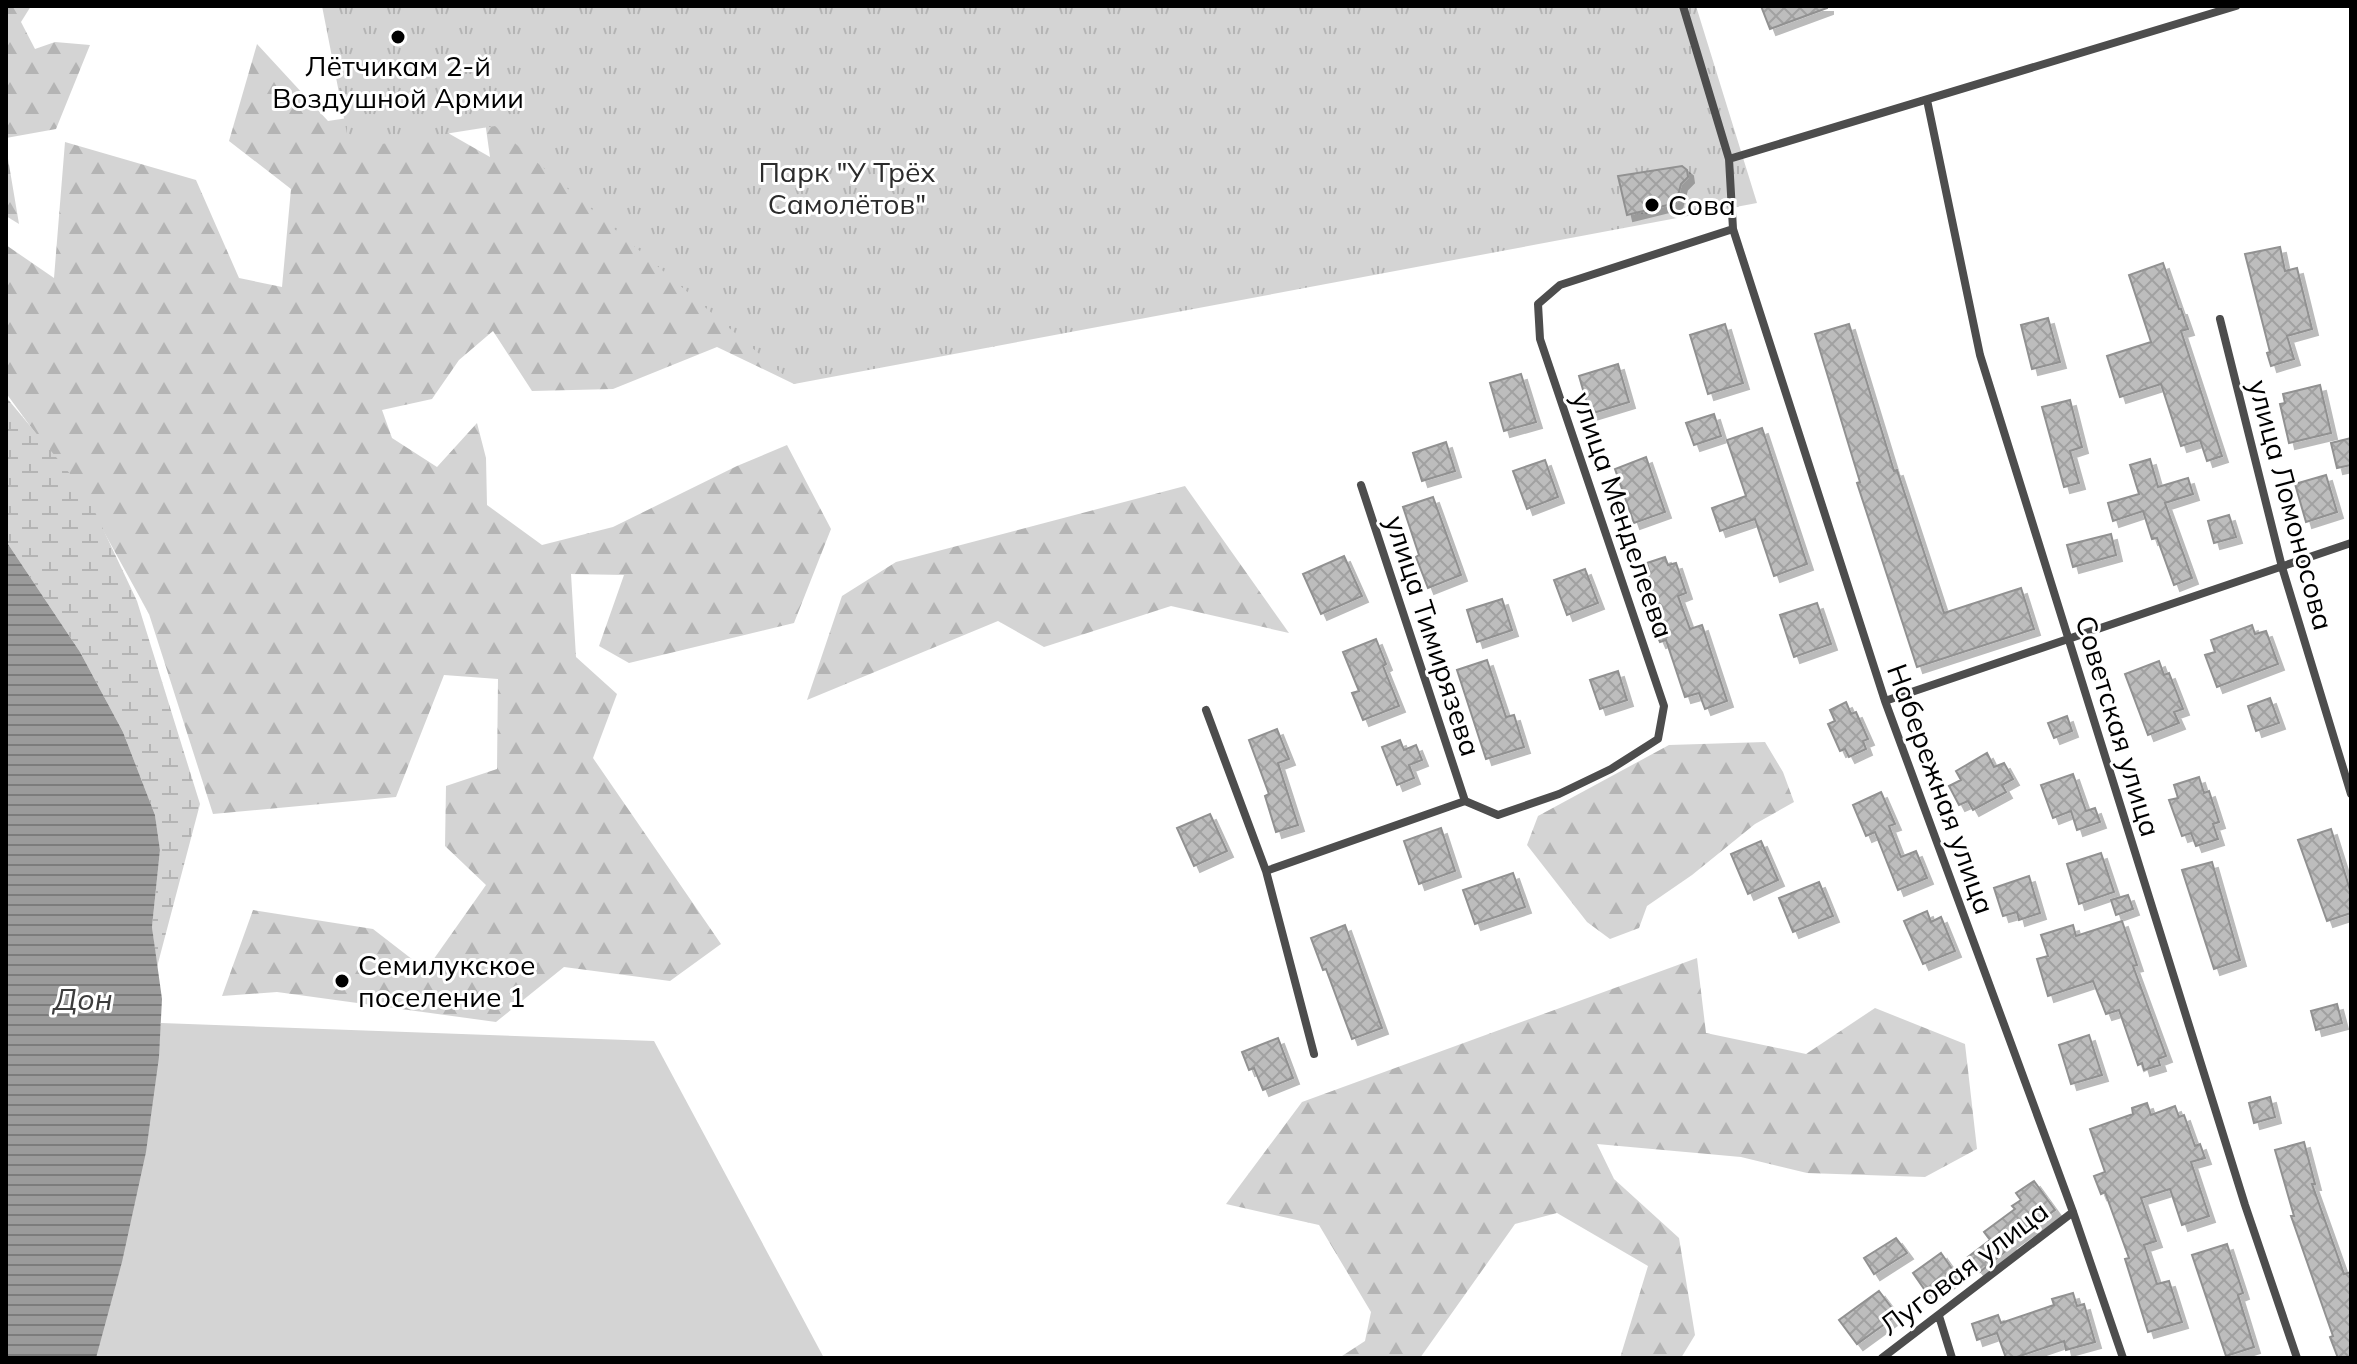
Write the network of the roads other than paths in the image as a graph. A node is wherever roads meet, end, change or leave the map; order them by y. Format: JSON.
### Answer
{"nodes":[{"id":1,"x":1683,"y":6,"type":"edge"},
{"id":2,"x":2236,"y":6,"type":"edge"},
{"id":3,"x":1927,"y":100,"type":"junction"},
{"id":4,"x":1729,"y":159,"type":"junction"},
{"id":5,"x":1733,"y":229,"type":"junction"},
{"id":6,"x":2220,"y":319,"type":"dead end"},
{"id":7,"x":1361,"y":485,"type":"dead end"},
{"id":8,"x":2351,"y":543,"type":"edge"},
{"id":9,"x":2282,"y":567,"type":"junction"},
{"id":10,"x":2067,"y":640,"type":"junction"},
{"id":11,"x":1885,"y":701,"type":"junction"},
{"id":12,"x":1206,"y":710,"type":"dead end"},
{"id":13,"x":2351,"y":794,"type":"edge"},
{"id":14,"x":1465,"y":801,"type":"junction"},
{"id":15,"x":1266,"y":871,"type":"junction"},
{"id":16,"x":1314,"y":1054,"type":"dead end"},
{"id":17,"x":2073,"y":1212,"type":"junction"},
{"id":18,"x":1939,"y":1316,"type":"junction"},
{"id":19,"x":1882,"y":1358,"type":"edge"},
{"id":20,"x":1952,"y":1358,"type":"edge"},
{"id":21,"x":2123,"y":1358,"type":"edge"},
{"id":22,"x":2297,"y":1358,"type":"edge"}],
"edges":[{"from":1,"to":4,"type":"street","name":"Набережная улица"},
{"from":2,"to":3,"type":"street"},
{"from":3,"to":4,"type":"street"},
{"from":3,"to":10,"type":"street","name":"Советская улица"},
{"from":4,"to":5,"type":"street","name":"Набережная улица"},
{"from":5,"to":11,"type":"street","name":"Набережная улица"},
{"from":5,"to":14,"type":"street","name":"улица Менделеева"},
{"from":6,"to":9,"type":"street","name":"улица Ломоносова"},
{"from":7,"to":14,"type":"street","name":"улица Тимирязева"},
{"from":8,"to":9,"type":"street"},
{"from":9,"to":10,"type":"street"},
{"from":9,"to":13,"type":"street","name":"улица Ломоносова"},
{"from":10,"to":11,"type":"street"},
{"from":10,"to":22,"type":"street","name":"Советская улица"},
{"from":11,"to":17,"type":"street","name":"Набережная улица"},
{"from":12,"to":15,"type":"street"},
{"from":14,"to":15,"type":"street"},
{"from":15,"to":16,"type":"street"},
{"from":17,"to":18,"type":"street","name":"Луговая улица"},
{"from":17,"to":21,"type":"street","name":"Набережная улица"},
{"from":18,"to":19,"type":"street","name":"Луговая улица"},
{"from":18,"to":20,"type":"street"}]}
